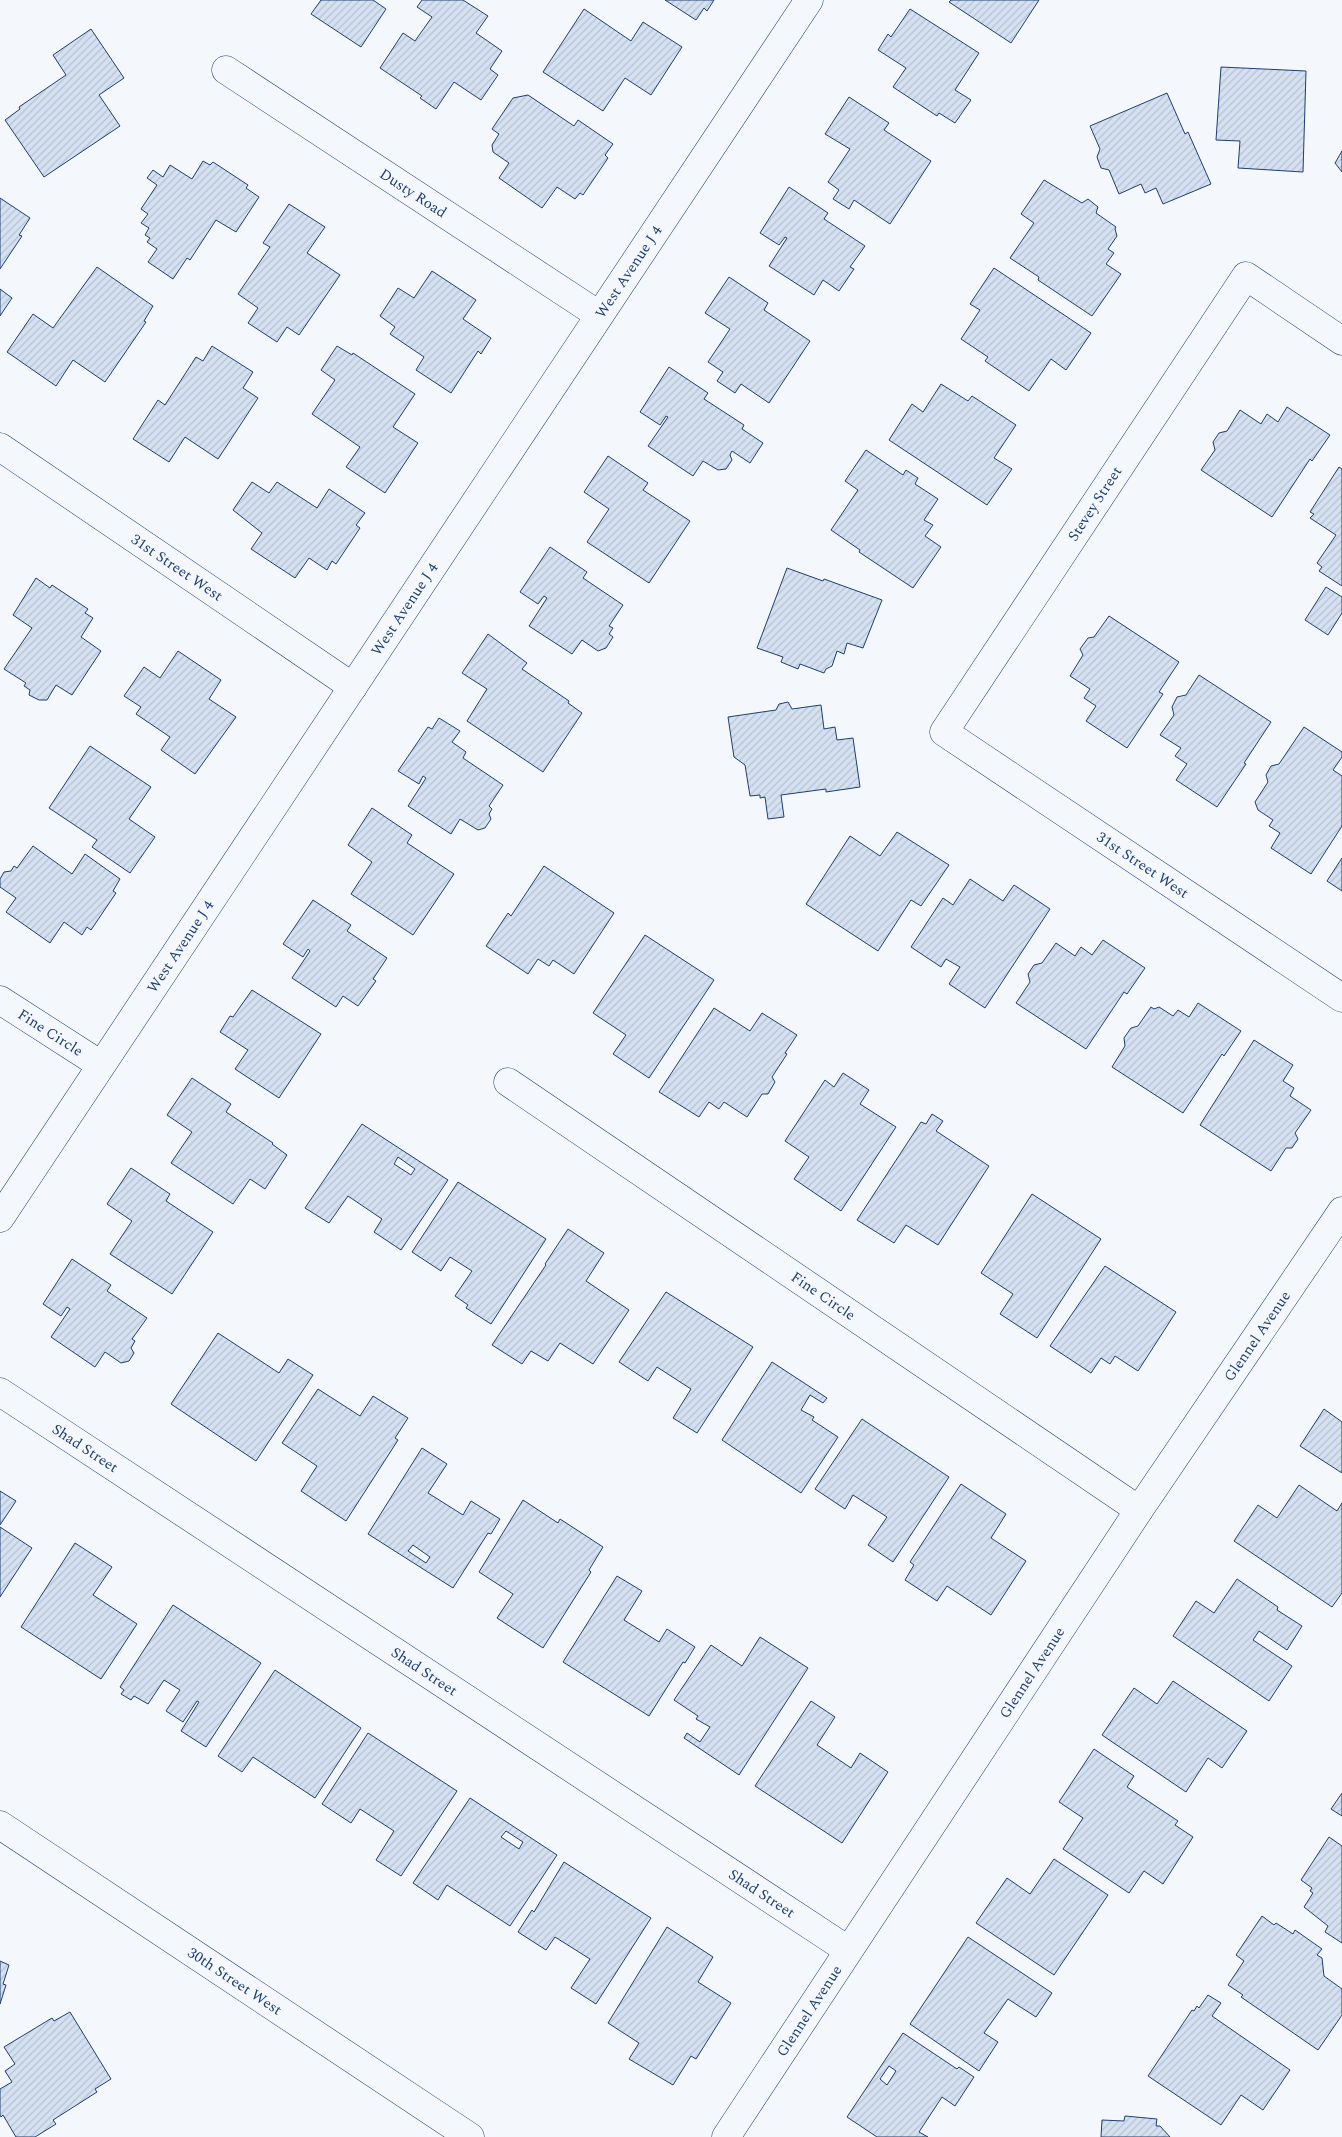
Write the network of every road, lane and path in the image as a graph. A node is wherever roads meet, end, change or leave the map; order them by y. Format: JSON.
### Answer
{"nodes":[{"id":1,"x":809,"y":0,"type":"edge"},
{"id":2,"x":226,"y":70,"type":"dead end"},
{"id":3,"x":599,"y":315,"type":"junction"},
{"id":4,"x":1342,"y":341,"type":"edge"},
{"id":5,"x":0,"y":447,"type":"edge"},
{"id":6,"x":353,"y":687,"type":"junction"},
{"id":7,"x":944,"y":732,"type":"joint"},
{"id":8,"x":1342,"y":998,"type":"edge"},
{"id":9,"x":0,"y":1000,"type":"edge"},
{"id":10,"x":101,"y":1065,"type":"junction"},
{"id":11,"x":508,"y":1082,"type":"dead end"},
{"id":12,"x":1342,"y":1211,"type":"edge"},
{"id":13,"x":0,"y":1218,"type":"edge"},
{"id":14,"x":0,"y":1392,"type":"edge"},
{"id":15,"x":1139,"y":1510,"type":"junction"},
{"id":16,"x":0,"y":1825,"type":"edge"},
{"id":17,"x":848,"y":1950,"type":"junction"},
{"id":18,"x":470,"y":2137,"type":"edge"},
{"id":19,"x":726,"y":2137,"type":"edge"}],
"edges":[{"from":1,"to":3,"type":"street","name":"West Avenue J 4"},
{"from":2,"to":3,"type":"street","name":"Dusty Road"},
{"from":3,"to":6,"type":"street","name":"West Avenue J 4"},
{"from":4,"to":7,"type":"street","name":"Stevey Street"},
{"from":5,"to":6,"type":"street","name":"31st Street West"},
{"from":6,"to":10,"type":"street","name":"West Avenue J 4"},
{"from":7,"to":8,"type":"street","name":"31st Street West"},
{"from":9,"to":10,"type":"street","name":"Fine Circle"},
{"from":10,"to":13,"type":"street","name":"West Avenue J 4"},
{"from":11,"to":15,"type":"street","name":"Fine Circle"},
{"from":12,"to":15,"type":"street","name":"Glennel Avenue"},
{"from":14,"to":17,"type":"street","name":"Shad Street"},
{"from":15,"to":17,"type":"street","name":"Glennel Avenue"},
{"from":16,"to":18,"type":"street","name":"30th Street West"},
{"from":17,"to":19,"type":"street","name":"Glennel Avenue"}]}
